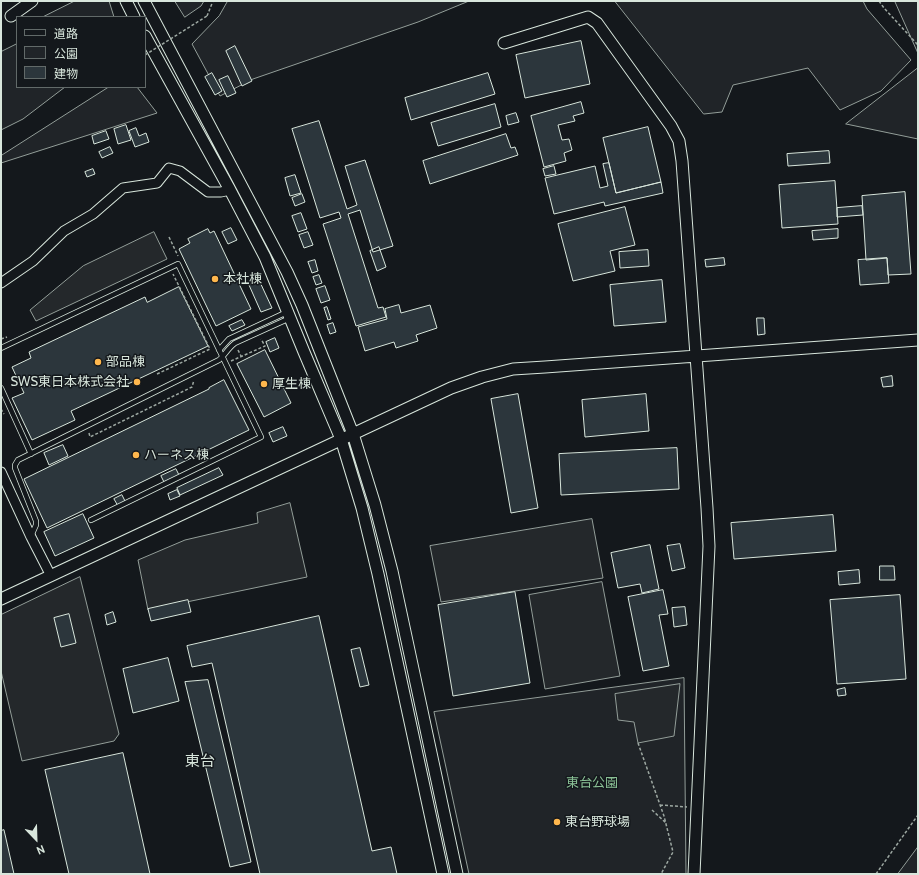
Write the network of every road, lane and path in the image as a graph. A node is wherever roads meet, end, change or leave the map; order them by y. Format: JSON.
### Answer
{"nodes":[{"id":1,"x":32,"y":1,"type":"edge"},
{"id":2,"x":126,"y":1,"type":"edge"},
{"id":3,"x":144,"y":1,"type":"edge"},
{"id":4,"x":213,"y":1,"type":"edge"},
{"id":5,"x":879,"y":1,"type":"edge"},
{"id":6,"x":11,"y":16,"type":"dead end"},
{"id":7,"x":134,"y":16,"type":"edge"},
{"id":8,"x":146,"y":38,"type":"edge"},
{"id":9,"x":504,"y":43,"type":"dead end"},
{"id":10,"x":918,"y":45,"type":"edge"},
{"id":11,"x":146,"y":54,"type":"edge"},
{"id":12,"x":230,"y":190,"type":"junction"},
{"id":13,"x":169,"y":275,"type":"dead end"},
{"id":14,"x":1,"y":283,"type":"edge"},
{"id":15,"x":288,"y":315,"type":"junction"},
{"id":16,"x":261,"y":337,"type":"dead end"},
{"id":17,"x":918,"y":340,"type":"edge"},
{"id":18,"x":236,"y":346,"type":"dead end"},
{"id":19,"x":1,"y":348,"type":"edge"},
{"id":20,"x":219,"y":350,"type":"junction"},
{"id":21,"x":241,"y":356,"type":"junction"},
{"id":22,"x":696,"y":356,"type":"junction"},
{"id":23,"x":223,"y":357,"type":"junction"},
{"id":24,"x":231,"y":361,"type":"dead end"},
{"id":25,"x":158,"y":374,"type":"dead end"},
{"id":26,"x":194,"y":380,"type":"dead end"},
{"id":27,"x":1,"y":388,"type":"edge"},
{"id":28,"x":1,"y":408,"type":"edge"},
{"id":29,"x":4,"y":414,"type":"dead end"},
{"id":30,"x":87,"y":430,"type":"dead end"},
{"id":31,"x":353,"y":434,"type":"junction"},
{"id":32,"x":341,"y":439,"type":"junction"},
{"id":33,"x":31,"y":454,"type":"junction"},
{"id":34,"x":1,"y":472,"type":"edge"},
{"id":35,"x":91,"y":520,"type":"dead end"},
{"id":36,"x":31,"y":536,"type":"junction"},
{"id":37,"x":51,"y":576,"type":"junction"},
{"id":38,"x":1,"y":599,"type":"edge"},
{"id":39,"x":638,"y":743,"type":"dead end"},
{"id":40,"x":660,"y":805,"type":"junction"},
{"id":41,"x":697,"y":808,"type":"junction"},
{"id":42,"x":652,"y":810,"type":"dead end"},
{"id":43,"x":918,"y":815,"type":"edge"},
{"id":44,"x":666,"y":823,"type":"junction"},
{"id":45,"x":443,"y":874,"type":"edge"},
{"id":46,"x":457,"y":874,"type":"edge"},
{"id":47,"x":660,"y":874,"type":"edge"},
{"id":48,"x":694,"y":874,"type":"edge"},
{"id":49,"x":876,"y":874,"type":"edge"}],
"edges":[{"from":1,"to":6,"type":"street"},
{"from":2,"to":7,"type":"street"},
{"from":3,"to":31,"type":"street"},
{"from":4,"to":11,"type":"path","bridge":true},
{"from":5,"to":10,"type":"path"},
{"from":8,"to":12,"type":"street"},
{"from":9,"to":22,"type":"street"},
{"from":12,"to":14,"type":"street"},
{"from":12,"to":15,"type":"street"},
{"from":13,"to":25,"type":"path"},
{"from":15,"to":20,"type":"lane"},
{"from":15,"to":23,"type":"lane"},
{"from":15,"to":32,"type":"street"},
{"from":16,"to":21,"type":"path"},
{"from":17,"to":22,"type":"street"},
{"from":18,"to":21,"type":"path"},
{"from":19,"to":20,"type":"lane"},
{"from":20,"to":23,"type":"lane"},
{"from":21,"to":24,"type":"path"},
{"from":22,"to":31,"type":"street"},
{"from":22,"to":41,"type":"street"},
{"from":23,"to":33,"type":"lane"},
{"from":23,"to":35,"type":"lane"},
{"from":26,"to":30,"type":"path"},
{"from":27,"to":33,"type":"lane"},
{"from":28,"to":29,"type":"path"},
{"from":31,"to":32,"type":"street"},
{"from":31,"to":46,"type":"street"},
{"from":32,"to":37,"type":"street"},
{"from":32,"to":45,"type":"street"},
{"from":33,"to":36,"type":"lane"},
{"from":34,"to":36,"type":"street"},
{"from":36,"to":37,"type":"street"},
{"from":37,"to":38,"type":"street"},
{"from":39,"to":40,"type":"path"},
{"from":40,"to":41,"type":"path"},
{"from":40,"to":44,"type":"path"},
{"from":41,"to":48,"type":"street"},
{"from":42,"to":44,"type":"path"},
{"from":43,"to":49,"type":"path"},
{"from":44,"to":47,"type":"path"}]}
